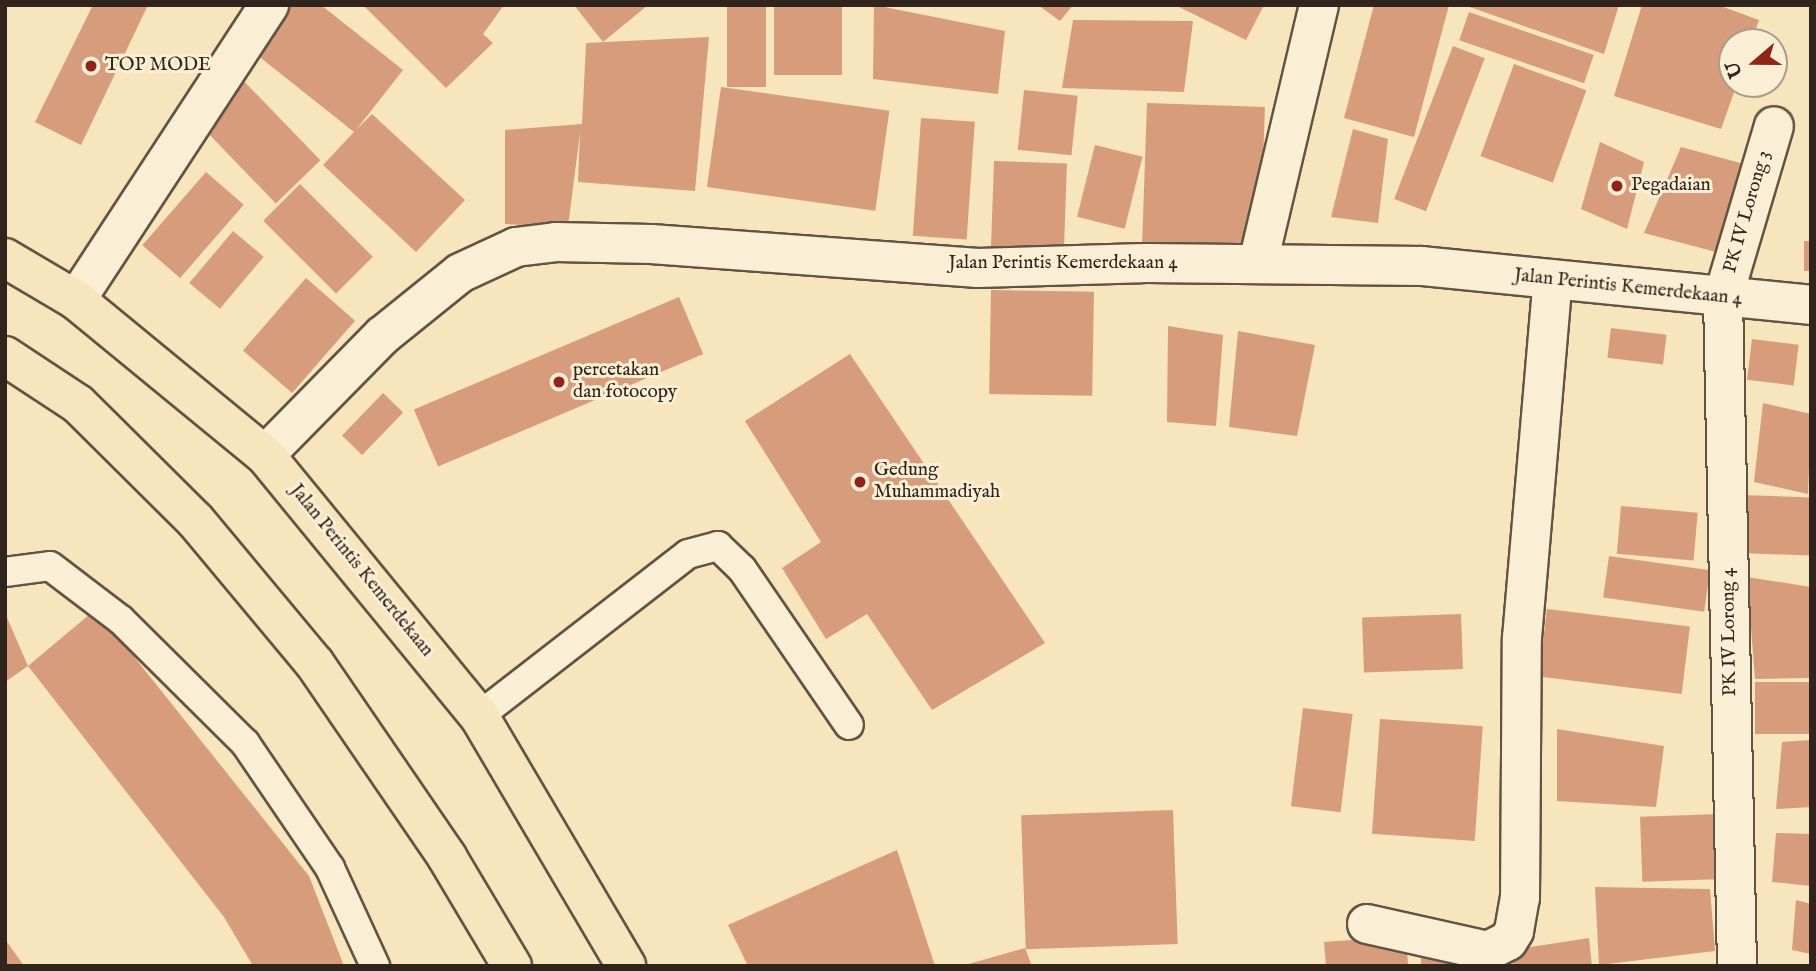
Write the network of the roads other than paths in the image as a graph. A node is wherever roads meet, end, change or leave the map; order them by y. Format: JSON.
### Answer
{"nodes":[{"id":1,"x":269,"y":5,"type":"edge"},
{"id":2,"x":1319,"y":5,"type":"edge"},
{"id":3,"x":1774,"y":126,"type":"dead end"},
{"id":4,"x":5,"y":258,"type":"edge"},
{"id":5,"x":1258,"y":263,"type":"junction"},
{"id":6,"x":1553,"y":279,"type":"junction"},
{"id":7,"x":1723,"y":298,"type":"junction"},
{"id":8,"x":76,"y":300,"type":"junction"},
{"id":9,"x":1811,"y":306,"type":"edge"},
{"id":10,"x":5,"y":356,"type":"edge"},
{"id":11,"x":265,"y":455,"type":"junction"},
{"id":12,"x":5,"y":572,"type":"edge"},
{"id":13,"x":479,"y":716,"type":"junction"},
{"id":14,"x":849,"y":724,"type":"dead end"},
{"id":15,"x":1367,"y":924,"type":"dead end"},
{"id":16,"x":375,"y":966,"type":"edge"},
{"id":17,"x":512,"y":966,"type":"edge"},
{"id":18,"x":626,"y":966,"type":"edge"},
{"id":19,"x":1737,"y":966,"type":"edge"}],
"edges":[{"from":1,"to":8,"type":"street"},
{"from":2,"to":5,"type":"street"},
{"from":3,"to":7,"type":"street","name":"PK IV Lorong 3"},
{"from":4,"to":8,"type":"highway","name":"Jalan Perintis Kemerdekaan"},
{"from":5,"to":6,"type":"street","name":"Jalan Perintis Kemerdekaan 4"},
{"from":5,"to":11,"type":"street","name":"Jalan Perintis Kemerdekaan 4"},
{"from":6,"to":7,"type":"street","name":"Jalan Perintis Kemerdekaan 4"},
{"from":6,"to":15,"type":"street"},
{"from":7,"to":9,"type":"street","name":"Jalan Perintis Kemerdekaan 4"},
{"from":7,"to":19,"type":"street","name":"PK IV Lorong 4"},
{"from":8,"to":11,"type":"highway","name":"Jalan Perintis Kemerdekaan"},
{"from":10,"to":17,"type":"highway"},
{"from":11,"to":13,"type":"highway","name":"Jalan Perintis Kemerdekaan"},
{"from":12,"to":16,"type":"lane"},
{"from":13,"to":14,"type":"lane"},
{"from":13,"to":18,"type":"highway","name":"Jalan Perintis Kemerdekaan"}]}
